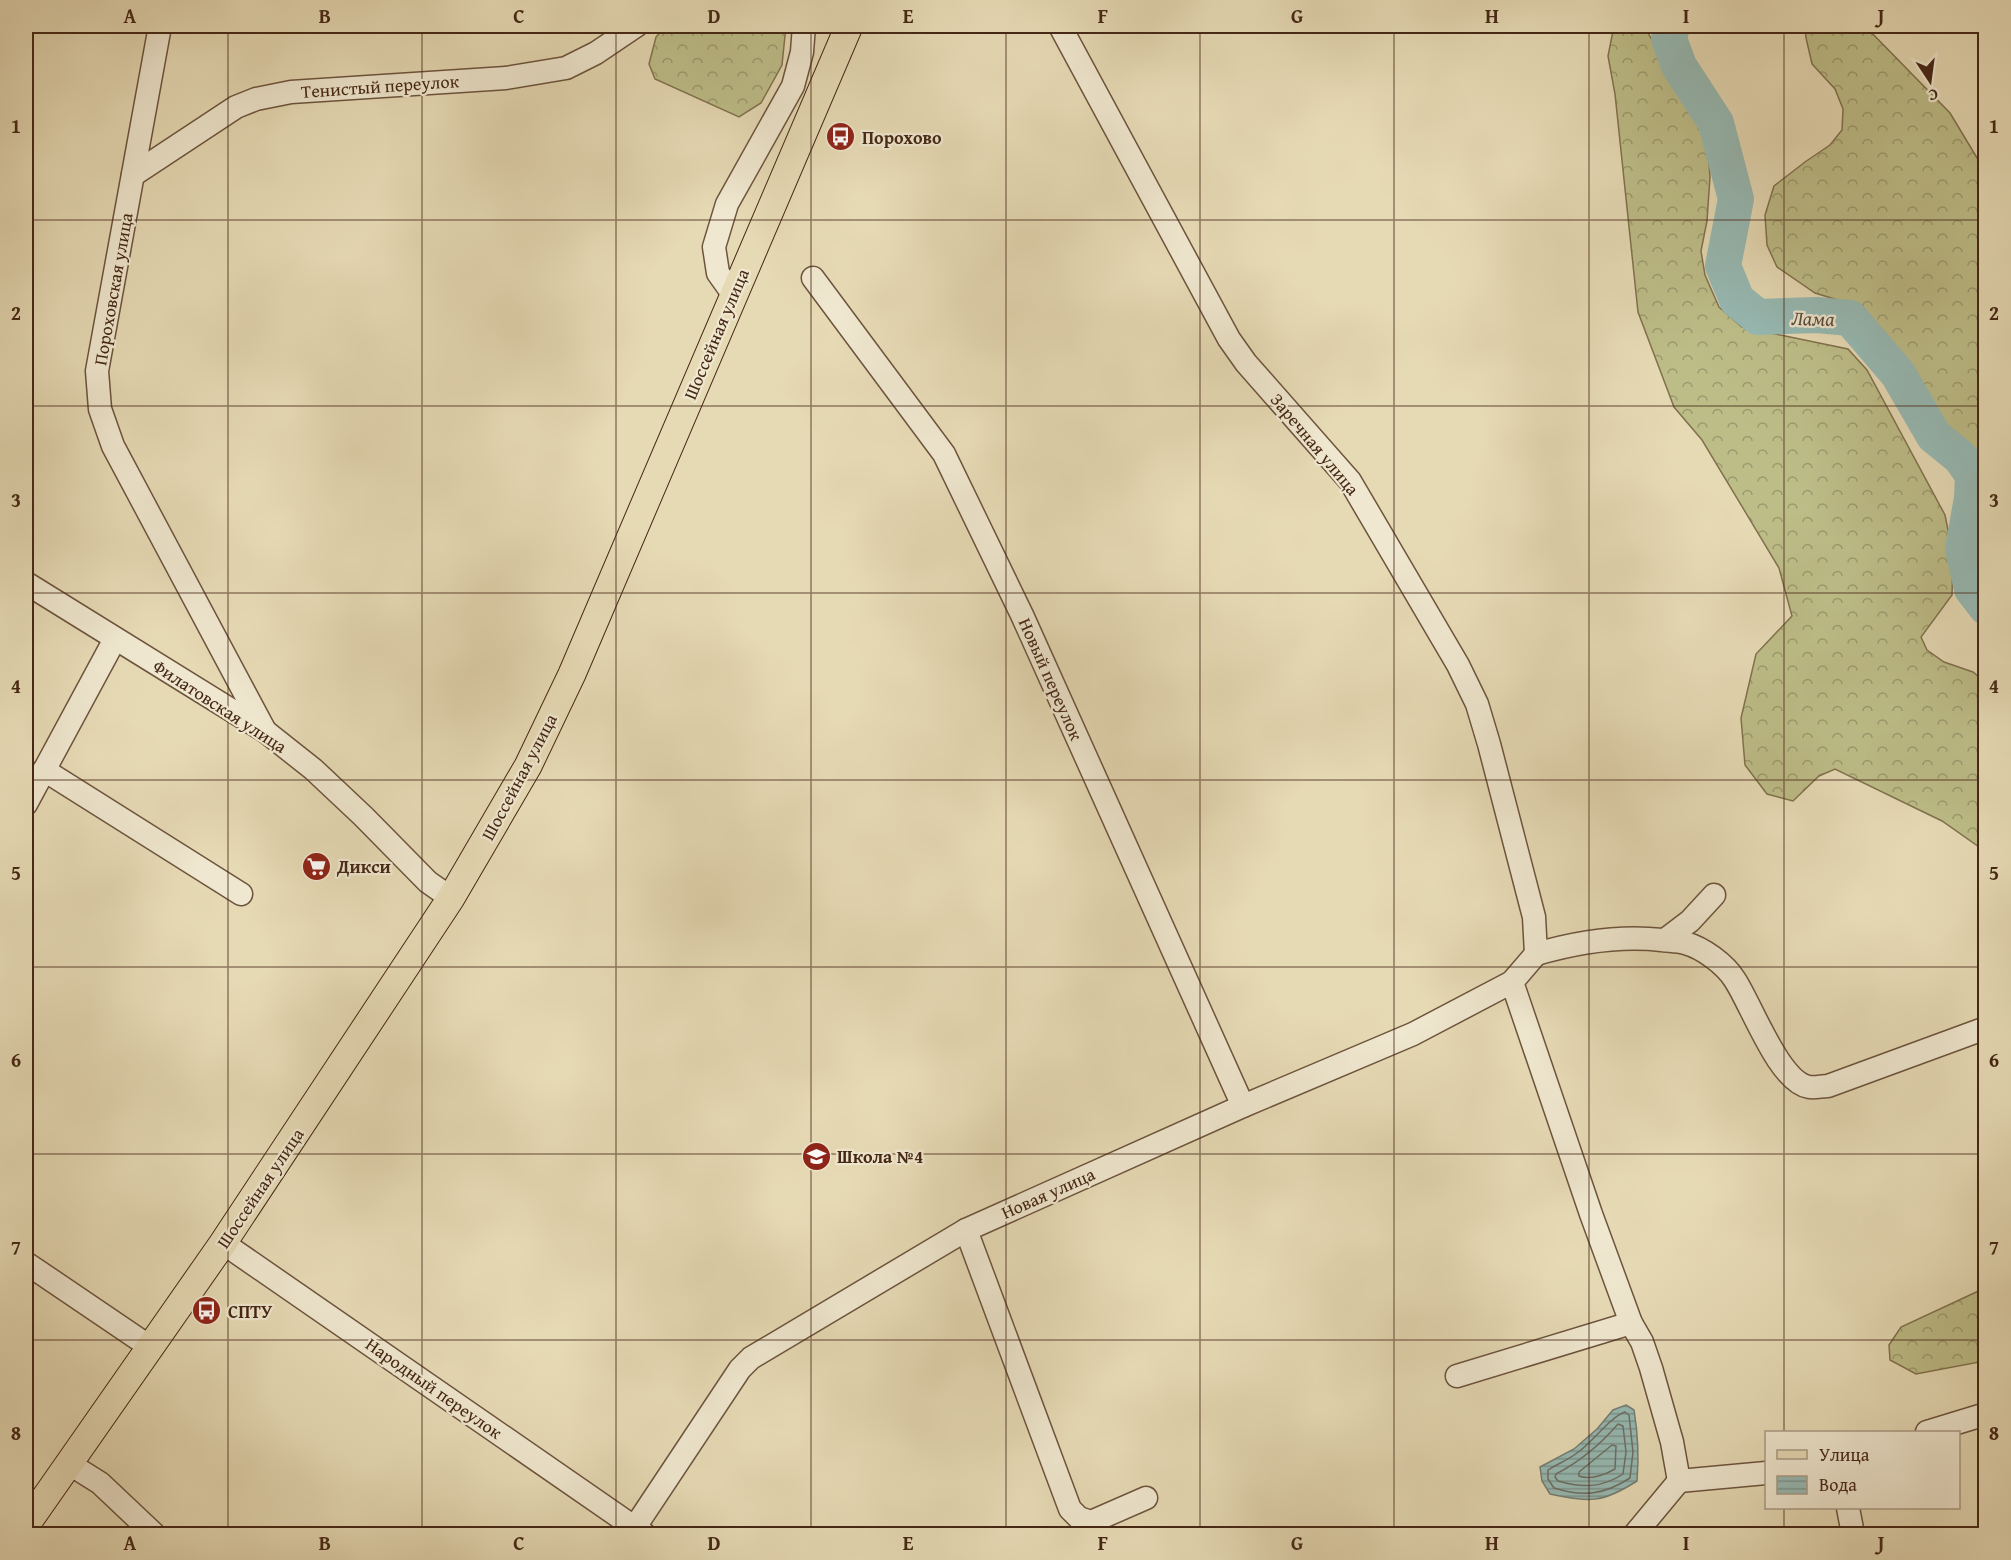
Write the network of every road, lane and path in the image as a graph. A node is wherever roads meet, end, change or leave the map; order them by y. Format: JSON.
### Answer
{"nodes":[{"id":1,"x":160,"y":26,"type":"edge"},
{"id":2,"x":636,"y":26,"type":"edge"},
{"id":3,"x":804,"y":26,"type":"edge"},
{"id":4,"x":849,"y":26,"type":"edge"},
{"id":5,"x":1060,"y":26,"type":"edge"},
{"id":6,"x":134,"y":175,"type":"junction"},
{"id":7,"x":813,"y":278,"type":"dead end"},
{"id":8,"x":733,"y":294,"type":"junction"},
{"id":9,"x":26,"y":583,"type":"edge"},
{"id":10,"x":115,"y":639,"type":"junction"},
{"id":11,"x":265,"y":731,"type":"junction"},
{"id":12,"x":44,"y":770,"type":"junction"},
{"id":13,"x":26,"y":804,"type":"edge"},
{"id":14,"x":241,"y":894,"type":"dead end"},
{"id":15,"x":1714,"y":896,"type":"dead end"},
{"id":16,"x":451,"y":898,"type":"junction"},
{"id":17,"x":1665,"y":940,"type":"junction"},
{"id":18,"x":1536,"y":954,"type":"junction"},
{"id":19,"x":1512,"y":982,"type":"junction"},
{"id":20,"x":1986,"y":1028,"type":"edge"},
{"id":21,"x":1243,"y":1106,"type":"junction"},
{"id":22,"x":966,"y":1230,"type":"junction"},
{"id":23,"x":223,"y":1243,"type":"junction"},
{"id":24,"x":26,"y":1263,"type":"edge"},
{"id":25,"x":1632,"y":1323,"type":"junction"},
{"id":26,"x":150,"y":1347,"type":"junction"},
{"id":27,"x":1457,"y":1376,"type":"dead end"},
{"id":28,"x":1986,"y":1414,"type":"edge"},
{"id":29,"x":1930,"y":1431,"type":"edge"},
{"id":30,"x":68,"y":1463,"type":"junction"},
{"id":31,"x":1765,"y":1473,"type":"edge"},
{"id":32,"x":1679,"y":1481,"type":"junction"},
{"id":33,"x":1146,"y":1498,"type":"dead end"},
{"id":34,"x":1848,"y":1509,"type":"edge"},
{"id":35,"x":26,"y":1525,"type":"edge"},
{"id":36,"x":639,"y":1531,"type":"edge"},
{"id":37,"x":154,"y":1534,"type":"edge"},
{"id":38,"x":1635,"y":1534,"type":"edge"},
{"id":39,"x":1853,"y":1534,"type":"edge"}],
"edges":[{"from":1,"to":6,"type":"street","name":"Пороховская улица"},
{"from":2,"to":6,"type":"street","name":"Тенистый переулок"},
{"from":3,"to":8,"type":"street"},
{"from":4,"to":8,"type":"main road","name":"Шоссейная улица"},
{"from":5,"to":18,"type":"street","name":"Заречная улица"},
{"from":6,"to":11,"type":"street","name":"Пороховская улица"},
{"from":7,"to":21,"type":"street","name":"Новый переулок"},
{"from":8,"to":16,"type":"main road","name":"Шоссейная улица"},
{"from":9,"to":10,"type":"street","name":"Филатовская улица"},
{"from":10,"to":11,"type":"street","name":"Филатовская улица"},
{"from":10,"to":12,"type":"street"},
{"from":11,"to":16,"type":"street","name":"Филатовская улица"},
{"from":12,"to":13,"type":"street"},
{"from":12,"to":14,"type":"street"},
{"from":15,"to":17,"type":"street"},
{"from":16,"to":23,"type":"main road","name":"Шоссейная улица"},
{"from":17,"to":18,"type":"street"},
{"from":17,"to":20,"type":"street"},
{"from":18,"to":19,"type":"street","name":"Новая улица"},
{"from":19,"to":21,"type":"street","name":"Новая улица"},
{"from":19,"to":25,"type":"street"},
{"from":21,"to":22,"type":"street","name":"Новая улица"},
{"from":22,"to":33,"type":"street"},
{"from":22,"to":36,"type":"street","name":"Новая улица"},
{"from":23,"to":26,"type":"main road","name":"Шоссейная улица"},
{"from":23,"to":36,"type":"street","name":"Народный переулок"},
{"from":24,"to":26,"type":"street"},
{"from":25,"to":27,"type":"street"},
{"from":25,"to":32,"type":"street"},
{"from":26,"to":30,"type":"main road","name":"Шоссейная улица"},
{"from":28,"to":29,"type":"street"},
{"from":30,"to":35,"type":"main road","name":"Шоссейная улица"},
{"from":30,"to":37,"type":"street"},
{"from":31,"to":32,"type":"street"},
{"from":32,"to":38,"type":"street"},
{"from":34,"to":39,"type":"street"}]}
